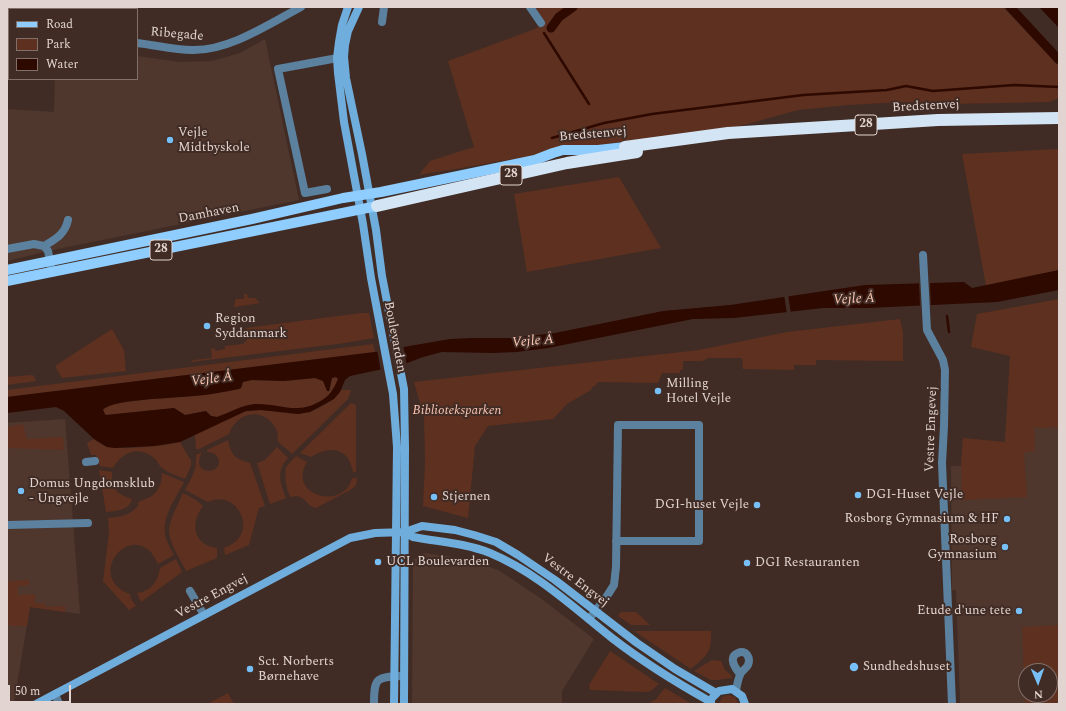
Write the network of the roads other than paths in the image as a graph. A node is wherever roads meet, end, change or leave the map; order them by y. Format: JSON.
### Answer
{"nodes":[{"id":1,"x":302,"y":7,"type":"edge"},
{"id":2,"x":384,"y":7,"type":"edge"},
{"id":3,"x":530,"y":7,"type":"edge"},
{"id":4,"x":354,"y":8,"type":"edge"},
{"id":5,"x":382,"y":22,"type":"dead end"},
{"id":6,"x":541,"y":24,"type":"dead end"},
{"id":7,"x":138,"y":43,"type":"edge"},
{"id":8,"x":340,"y":58,"type":"junction"},
{"id":9,"x":1059,"y":118,"type":"edge"},
{"id":10,"x":794,"y":129,"type":"junction"},
{"id":11,"x":625,"y":147,"type":"joint"},
{"id":12,"x":327,"y":189,"type":"dead end"},
{"id":13,"x":371,"y":194,"type":"junction"},
{"id":14,"x":358,"y":196,"type":"junction"},
{"id":15,"x":374,"y":207,"type":"junction"},
{"id":16,"x":360,"y":210,"type":"junction"},
{"id":17,"x":68,"y":220,"type":"dead end"},
{"id":18,"x":44,"y":246,"type":"junction"},
{"id":19,"x":7,"y":249,"type":"edge"},
{"id":20,"x":922,"y":255,"type":"dead end"},
{"id":21,"x":49,"y":261,"type":"junction"},
{"id":22,"x":7,"y":270,"type":"edge"},
{"id":23,"x":52,"y":272,"type":"junction"},
{"id":24,"x":7,"y":281,"type":"edge"},
{"id":25,"x":88,"y":523,"type":"dead end"},
{"id":26,"x":7,"y":525,"type":"edge"},
{"id":27,"x":395,"y":532,"type":"junction"},
{"id":28,"x":405,"y":532,"type":"junction"},
{"id":29,"x":616,"y":541,"type":"junction"},
{"id":30,"x":190,"y":591,"type":"dead end"},
{"id":31,"x":595,"y":611,"type":"junction"},
{"id":32,"x":204,"y":615,"type":"junction"},
{"id":33,"x":589,"y":619,"type":"junction"},
{"id":34,"x":740,"y":674,"type":"dead end"},
{"id":35,"x":394,"y":676,"type":"junction"},
{"id":36,"x":404,"y":676,"type":"junction"},
{"id":37,"x":736,"y":690,"type":"junction"},
{"id":38,"x":716,"y":693,"type":"junction"},
{"id":39,"x":54,"y":694,"type":"junction"},
{"id":40,"x":711,"y":703,"type":"edge"},
{"id":41,"x":36,"y":704,"type":"edge"},
{"id":42,"x":59,"y":704,"type":"edge"},
{"id":43,"x":374,"y":704,"type":"edge"},
{"id":44,"x":394,"y":704,"type":"edge"},
{"id":45,"x":404,"y":704,"type":"edge"},
{"id":46,"x":745,"y":704,"type":"edge"},
{"id":47,"x":952,"y":704,"type":"edge"}],
"edges":[{"from":1,"to":7,"type":"street","name":"Ribegade"},
{"from":2,"to":5,"type":"street"},
{"from":3,"to":6,"type":"street"},
{"from":4,"to":8,"type":"main road","name":"Boulevarden"},
{"from":8,"to":12,"type":"street"},
{"from":8,"to":13,"type":"main road","name":"Boulevarden"},
{"from":8,"to":14,"type":"main road","name":"Boulevarden"},
{"from":9,"to":10,"type":"highway","name":"Bredstenvej","number":"28"},
{"from":10,"to":11,"type":"highway","name":"Bredstenvej","number":"28"},
{"from":10,"to":15,"type":"highway","name":"Bredstenvej","number":"28"},
{"from":11,"to":13,"type":"main road","name":"Bredstenvej","number":"28"},
{"from":13,"to":14,"type":"main road","name":"Damhaven","number":"28"},
{"from":13,"to":15,"type":"main road","name":"Boulevarden"},
{"from":14,"to":16,"type":"main road","name":"Boulevarden"},
{"from":14,"to":21,"type":"main road","name":"Damhaven","number":"28"},
{"from":15,"to":16,"type":"main road","name":"Damhaven","number":"28"},
{"from":15,"to":28,"type":"main road","name":"Boulevarden"},
{"from":16,"to":23,"type":"main road","name":"Damhaven","number":"28"},
{"from":16,"to":27,"type":"main road","name":"Boulevarden"},
{"from":17,"to":18,"type":"street"},
{"from":18,"to":19,"type":"street"},
{"from":18,"to":21,"type":"street"},
{"from":20,"to":47,"type":"street","name":"Vestre Engevej"},
{"from":21,"to":22,"type":"main road","name":"Damhaven","number":"28"},
{"from":21,"to":23,"type":"street"},
{"from":23,"to":24,"type":"main road","name":"Damhaven","number":"28"},
{"from":25,"to":26,"type":"street"},
{"from":27,"to":28,"type":"main road","name":"Vestre Engvej"},
{"from":27,"to":32,"type":"main road","name":"Vestre Engvej"},
{"from":27,"to":35,"type":"main road","name":"Boulevarden"},
{"from":28,"to":31,"type":"main road","name":"Vestre Engvej"},
{"from":28,"to":33,"type":"main road","name":"Vestre Engvej"},
{"from":28,"to":36,"type":"main road","name":"Boulevarden"},
{"from":29,"to":29,"type":"street"},
{"from":29,"to":31,"type":"street"},
{"from":30,"to":32,"type":"street"},
{"from":31,"to":33,"type":"street"},
{"from":31,"to":38,"type":"main road","name":"Vestre Engvej"},
{"from":32,"to":39,"type":"main road","name":"Vestre Engvej"},
{"from":33,"to":40,"type":"main road","name":"Vestre Engvej"},
{"from":34,"to":37,"type":"street"},
{"from":35,"to":36,"type":"street"},
{"from":35,"to":43,"type":"street"},
{"from":35,"to":44,"type":"main road","name":"Boulevarden"},
{"from":36,"to":45,"type":"main road","name":"Boulevarden"},
{"from":37,"to":38,"type":"main road"},
{"from":37,"to":46,"type":"main road"},
{"from":38,"to":40,"type":"main road"},
{"from":39,"to":41,"type":"main road","name":"Vestre Engvej"},
{"from":39,"to":42,"type":"street"}]}
